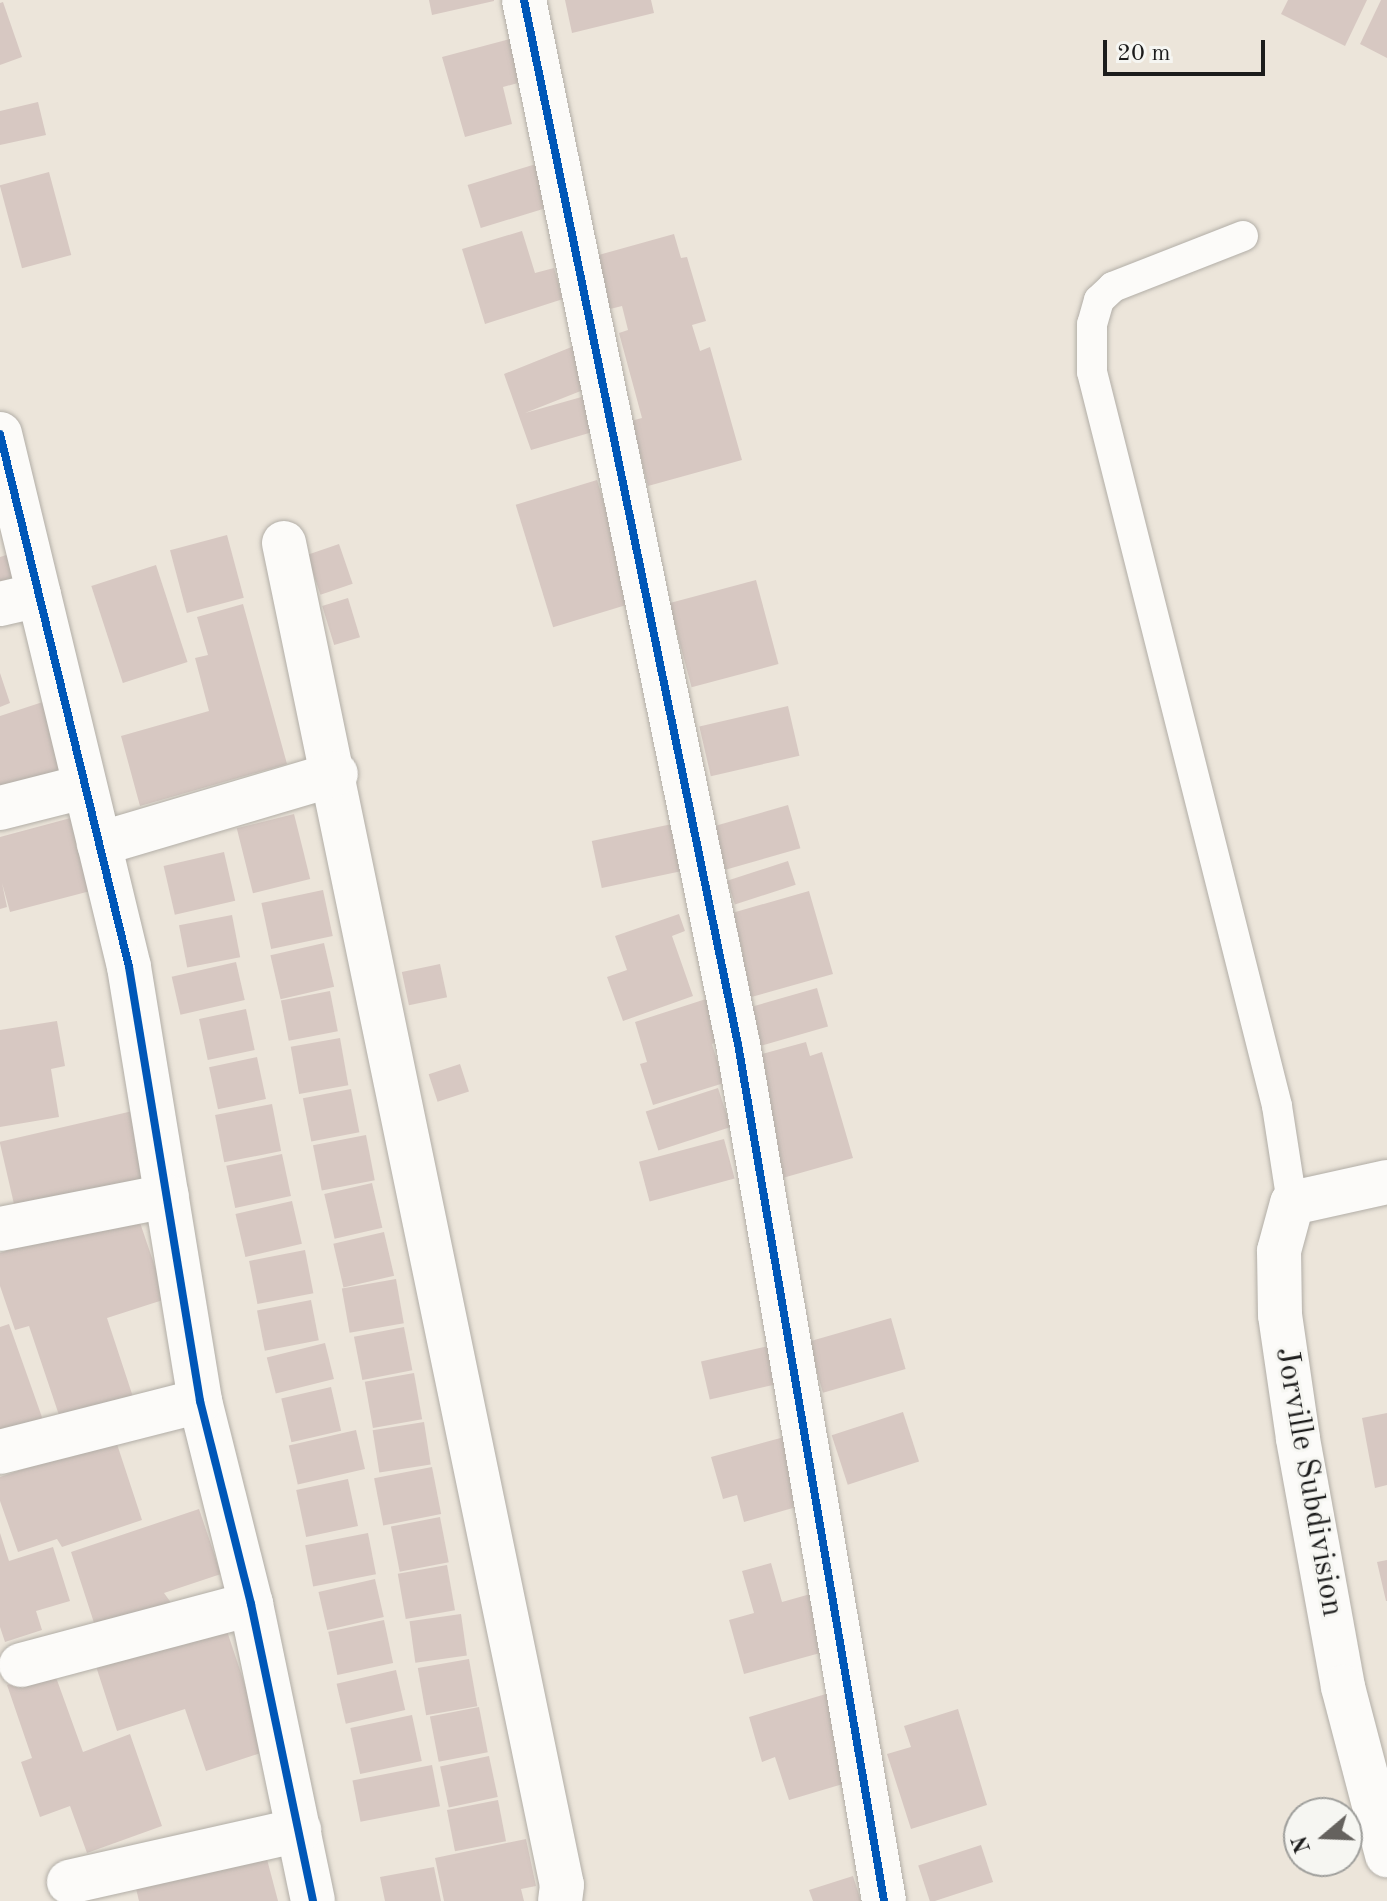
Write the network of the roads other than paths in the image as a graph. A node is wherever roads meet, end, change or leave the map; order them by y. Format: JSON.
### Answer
{"nodes":[{"id":1,"x":524,"y":0,"type":"edge"},
{"id":2,"x":1243,"y":236,"type":"dead end"},
{"id":3,"x":0,"y":434,"type":"edge"},
{"id":4,"x":284,"y":543,"type":"dead end"},
{"id":5,"x":20,"y":599,"type":"edge"},
{"id":6,"x":336,"y":774,"type":"junction"},
{"id":7,"x":83,"y":787,"type":"junction"},
{"id":8,"x":0,"y":808,"type":"edge"},
{"id":9,"x":99,"y":844,"type":"junction"},
{"id":10,"x":1387,"y":1182,"type":"edge"},
{"id":11,"x":167,"y":1196,"type":"junction"},
{"id":12,"x":1292,"y":1203,"type":"junction"},
{"id":13,"x":0,"y":1229,"type":"edge"},
{"id":14,"x":200,"y":1401,"type":"junction"},
{"id":15,"x":0,"y":1452,"type":"edge"},
{"id":16,"x":251,"y":1604,"type":"junction"},
{"id":17,"x":21,"y":1665,"type":"dead end"},
{"id":18,"x":299,"y":1830,"type":"junction"},
{"id":19,"x":1387,"y":1855,"type":"edge"},
{"id":20,"x":69,"y":1882,"type":"dead end"},
{"id":21,"x":313,"y":1901,"type":"edge"},
{"id":22,"x":560,"y":1901,"type":"edge"},
{"id":23,"x":884,"y":1901,"type":"edge"}],
"edges":[{"from":1,"to":23,"type":"street"},
{"from":2,"to":12,"type":"lane"},
{"from":3,"to":5,"type":"street"},
{"from":4,"to":6,"type":"street"},
{"from":5,"to":7,"type":"street"},
{"from":6,"to":9,"type":"street"},
{"from":6,"to":22,"type":"street"},
{"from":7,"to":8,"type":"street"},
{"from":7,"to":9,"type":"street"},
{"from":9,"to":11,"type":"street"},
{"from":10,"to":12,"type":"street"},
{"from":11,"to":13,"type":"street"},
{"from":11,"to":14,"type":"street"},
{"from":12,"to":19,"type":"street","name":"Jorville Subdivision"},
{"from":14,"to":15,"type":"street"},
{"from":14,"to":16,"type":"street"},
{"from":16,"to":17,"type":"street"},
{"from":16,"to":18,"type":"street"},
{"from":18,"to":20,"type":"street"},
{"from":18,"to":21,"type":"street"}]}
